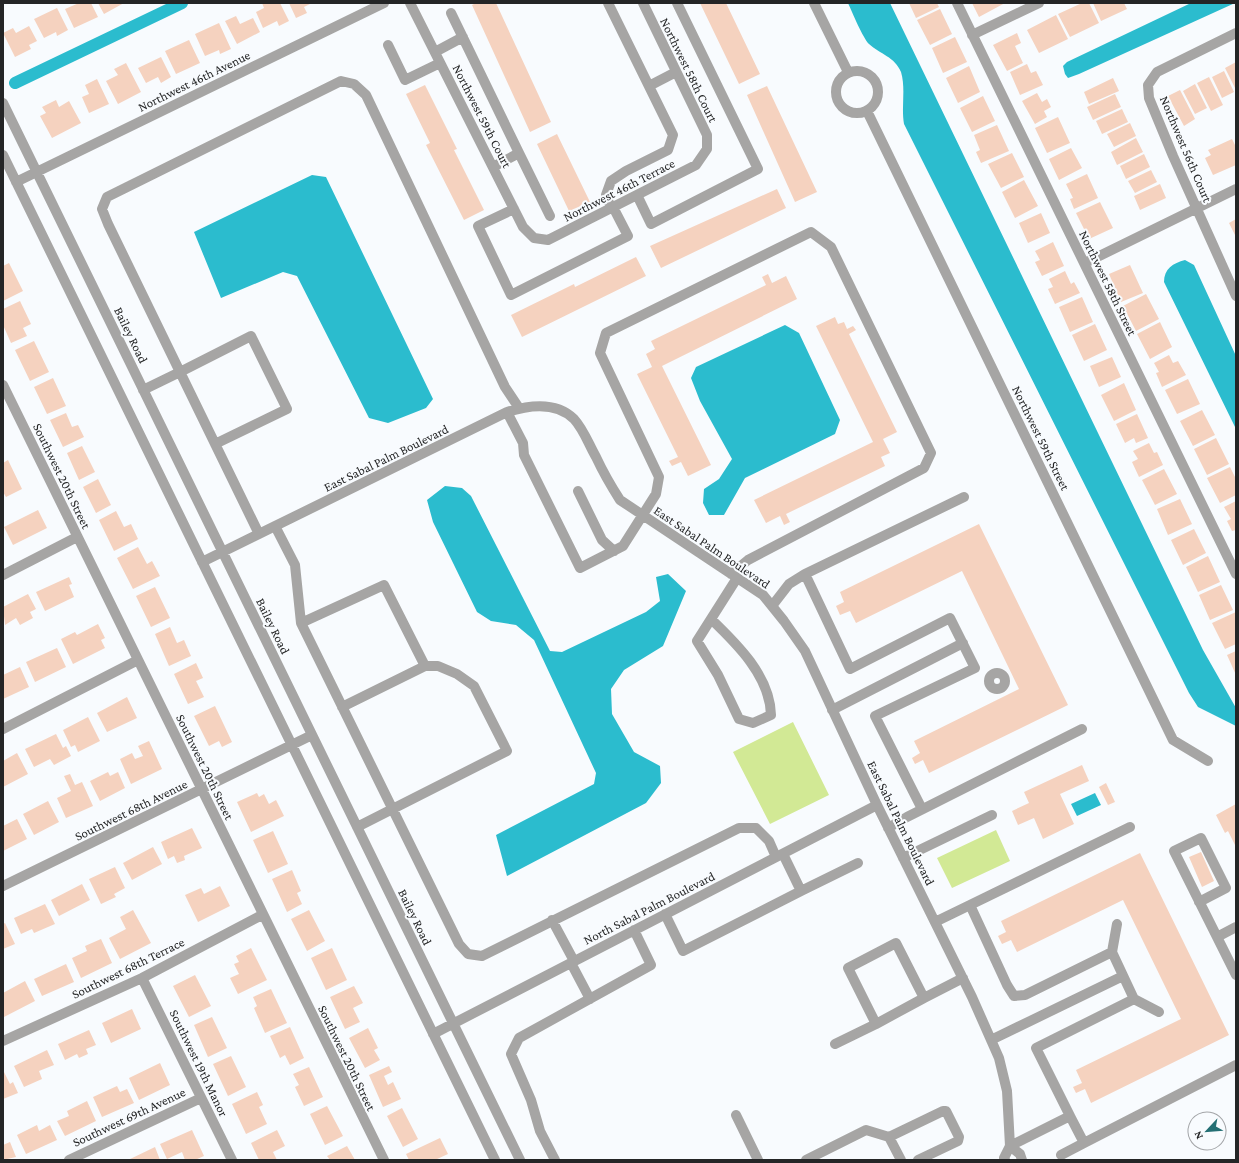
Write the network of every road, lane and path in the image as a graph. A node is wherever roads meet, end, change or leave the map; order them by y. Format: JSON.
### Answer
{"nodes":[{"id":1,"x":384,"y":3,"type":"edge"},
{"id":2,"x":410,"y":3,"type":"edge"},
{"id":3,"x":608,"y":3,"type":"edge"},
{"id":4,"x":643,"y":3,"type":"edge"},
{"id":5,"x":677,"y":3,"type":"edge"},
{"id":6,"x":814,"y":3,"type":"edge"},
{"id":7,"x":956,"y":3,"type":"edge"},
{"id":8,"x":1039,"y":3,"type":"edge"},
{"id":9,"x":451,"y":13,"type":"dead end"},
{"id":10,"x":1236,"y":33,"type":"edge"},
{"id":11,"x":972,"y":35,"type":"junction"},
{"id":12,"x":463,"y":37,"type":"junction"},
{"id":13,"x":388,"y":45,"type":"dead end"},
{"id":14,"x":435,"y":52,"type":"junction"},
{"id":15,"x":440,"y":63,"type":"junction"},
{"id":16,"x":676,"y":72,"type":"junction"},
{"id":17,"x":848,"y":72,"type":"junction"},
{"id":18,"x":649,"y":86,"type":"junction"},
{"id":19,"x":3,"y":103,"type":"edge"},
{"id":20,"x":867,"y":111,"type":"junction"},
{"id":21,"x":707,"y":149,"type":"joint"},
{"id":22,"x":519,"y":153,"type":"junction"},
{"id":23,"x":3,"y":155,"type":"edge"},
{"id":24,"x":493,"y":167,"type":"junction"},
{"id":25,"x":36,"y":172,"type":"junction"},
{"id":26,"x":16,"y":182,"type":"junction"},
{"id":27,"x":1236,"y":189,"type":"edge"},
{"id":28,"x":637,"y":195,"type":"junction"},
{"id":29,"x":612,"y":207,"type":"junction"},
{"id":30,"x":1197,"y":208,"type":"junction"},
{"id":31,"x":514,"y":209,"type":"junction"},
{"id":32,"x":550,"y":216,"type":"dead end"},
{"id":33,"x":534,"y":238,"type":"joint"},
{"id":34,"x":1084,"y":263,"type":"junction"},
{"id":35,"x":1236,"y":296,"type":"edge"},
{"id":36,"x":180,"y":372,"type":"junction"},
{"id":37,"x":3,"y":385,"type":"edge"},
{"id":38,"x":143,"y":390,"type":"junction"},
{"id":39,"x":519,"y":408,"type":"junction"},
{"id":40,"x":507,"y":412,"type":"junction"},
{"id":41,"x":215,"y":444,"type":"junction"},
{"id":42,"x":578,"y":491,"type":"dead end"},
{"id":43,"x":964,"y":497,"type":"dead end"},
{"id":44,"x":642,"y":515,"type":"junction"},
{"id":45,"x":275,"y":526,"type":"junction"},
{"id":46,"x":259,"y":534,"type":"junction"},
{"id":47,"x":77,"y":537,"type":"junction"},
{"id":48,"x":614,"y":551,"type":"junction"},
{"id":49,"x":222,"y":552,"type":"junction"},
{"id":50,"x":202,"y":562,"type":"junction"},
{"id":51,"x":804,"y":574,"type":"junction"},
{"id":52,"x":1236,"y":574,"type":"edge"},
{"id":53,"x":3,"y":575,"type":"edge"},
{"id":54,"x":734,"y":576,"type":"junction"},
{"id":55,"x":772,"y":606,"type":"junction"},
{"id":56,"x":711,"y":619,"type":"junction"},
{"id":57,"x":301,"y":623,"type":"junction"},
{"id":58,"x":963,"y":643,"type":"junction"},
{"id":59,"x":138,"y":660,"type":"junction"},
{"id":60,"x":425,"y":666,"type":"junction"},
{"id":61,"x":976,"y":668,"type":"junction"},
{"id":62,"x":991,"y":676,"type":"dead end"},
{"id":63,"x":342,"y":707,"type":"junction"},
{"id":64,"x":832,"y":710,"type":"junction"},
{"id":65,"x":3,"y":729,"type":"edge"},
{"id":66,"x":1082,"y":729,"type":"dead end"},
{"id":67,"x":312,"y":735,"type":"junction"},
{"id":68,"x":292,"y":746,"type":"junction"},
{"id":69,"x":1208,"y":761,"type":"dead end"},
{"id":70,"x":201,"y":790,"type":"junction"},
{"id":71,"x":877,"y":806,"type":"junction"},
{"id":72,"x":392,"y":808,"type":"junction"},
{"id":73,"x":922,"y":810,"type":"junction"},
{"id":74,"x":992,"y":815,"type":"dead end"},
{"id":75,"x":357,"y":827,"type":"junction"},
{"id":76,"x":1130,"y":827,"type":"dead end"},
{"id":77,"x":888,"y":828,"type":"junction"},
{"id":78,"x":780,"y":856,"type":"junction"},
{"id":79,"x":903,"y":858,"type":"junction"},
{"id":80,"x":858,"y":863,"type":"dead end"},
{"id":81,"x":3,"y":886,"type":"edge"},
{"id":82,"x":801,"y":891,"type":"junction"},
{"id":83,"x":1199,"y":902,"type":"junction"},
{"id":84,"x":970,"y":905,"type":"junction"},
{"id":85,"x":665,"y":914,"type":"junction"},
{"id":86,"x":262,"y":915,"type":"junction"},
{"id":87,"x":552,"y":920,"type":"junction"},
{"id":88,"x":935,"y":922,"type":"junction"},
{"id":89,"x":1117,"y":924,"type":"dead end"},
{"id":90,"x":1236,"y":927,"type":"edge"},
{"id":91,"x":634,"y":930,"type":"junction"},
{"id":92,"x":1217,"y":937,"type":"junction"},
{"id":93,"x":1112,"y":952,"type":"junction"},
{"id":94,"x":1233,"y":960,"type":"edge"},
{"id":95,"x":573,"y":962,"type":"junction"},
{"id":96,"x":1236,"y":975,"type":"edge"},
{"id":97,"x":1123,"y":976,"type":"junction"},
{"id":98,"x":142,"y":978,"type":"junction"},
{"id":99,"x":963,"y":978,"type":"junction"},
{"id":100,"x":924,"y":998,"type":"junction"},
{"id":101,"x":590,"y":999,"type":"junction"},
{"id":102,"x":1134,"y":999,"type":"junction"},
{"id":103,"x":1159,"y":1012,"type":"dead end"},
{"id":104,"x":453,"y":1024,"type":"junction"},
{"id":105,"x":876,"y":1024,"type":"junction"},
{"id":106,"x":433,"y":1034,"type":"junction"},
{"id":107,"x":991,"y":1040,"type":"junction"},
{"id":108,"x":3,"y":1041,"type":"edge"},
{"id":109,"x":835,"y":1044,"type":"dead end"},
{"id":110,"x":1236,"y":1065,"type":"edge"},
{"id":111,"x":201,"y":1098,"type":"junction"},
{"id":112,"x":736,"y":1115,"type":"dead end"},
{"id":113,"x":1070,"y":1116,"type":"junction"},
{"id":114,"x":889,"y":1137,"type":"junction"},
{"id":115,"x":1084,"y":1143,"type":"junction"},
{"id":116,"x":1010,"y":1146,"type":"junction"},
{"id":117,"x":1061,"y":1155,"type":"dead end"},
{"id":118,"x":69,"y":1160,"type":"edge"},
{"id":119,"x":232,"y":1160,"type":"edge"},
{"id":120,"x":384,"y":1160,"type":"edge"},
{"id":121,"x":495,"y":1160,"type":"edge"},
{"id":122,"x":520,"y":1160,"type":"edge"},
{"id":123,"x":555,"y":1160,"type":"edge"},
{"id":124,"x":758,"y":1160,"type":"edge"},
{"id":125,"x":806,"y":1160,"type":"edge"},
{"id":126,"x":901,"y":1160,"type":"edge"},
{"id":127,"x":918,"y":1160,"type":"edge"},
{"id":128,"x":1005,"y":1160,"type":"edge"},
{"id":129,"x":1022,"y":1160,"type":"edge"}],
"edges":[{"from":1,"to":25,"type":"street","name":"Northwest 46th Avenue"},
{"from":2,"to":14,"type":"street","name":"Northwest 59th Court"},
{"from":3,"to":18,"type":"street"},
{"from":4,"to":16,"type":"street","name":"Northwest 58th Court"},
{"from":5,"to":28,"type":"street"},
{"from":6,"to":17,"type":"street"},
{"from":7,"to":11,"type":"street","name":"Northwest 58th Street"},
{"from":8,"to":11,"type":"street"},
{"from":9,"to":12,"type":"street"},
{"from":10,"to":30,"type":"street","name":"Northwest 56th Court"},
{"from":11,"to":34,"type":"street","name":"Northwest 58th Street"},
{"from":12,"to":14,"type":"street"},
{"from":12,"to":22,"type":"street"},
{"from":13,"to":15,"type":"street"},
{"from":14,"to":15,"type":"street","name":"Northwest 59th Court"},
{"from":15,"to":24,"type":"street","name":"Northwest 59th Court"},
{"from":16,"to":18,"type":"street"},
{"from":16,"to":21,"type":"street","name":"Northwest 58th Court"},
{"from":17,"to":20,"type":"street"},
{"from":17,"to":20,"type":"street"},
{"from":18,"to":29,"type":"street"},
{"from":19,"to":25,"type":"street","name":"Bailey Road"},
{"from":20,"to":69,"type":"street","name":"Northwest 59th Street"},
{"from":21,"to":28,"type":"street","name":"Northwest 46th Terrace"},
{"from":22,"to":24,"type":"street"},
{"from":22,"to":32,"type":"street"},
{"from":23,"to":26,"type":"street"},
{"from":24,"to":31,"type":"street","name":"Northwest 59th Court"},
{"from":25,"to":26,"type":"street","name":"Northwest 46th Avenue"},
{"from":25,"to":38,"type":"street","name":"Bailey Road"},
{"from":26,"to":50,"type":"street"},
{"from":27,"to":30,"type":"street"},
{"from":28,"to":29,"type":"street","name":"Northwest 46th Terrace"},
{"from":29,"to":31,"type":"street"},
{"from":29,"to":33,"type":"street","name":"Northwest 46th Terrace"},
{"from":30,"to":34,"type":"street"},
{"from":30,"to":35,"type":"street","name":"Northwest 56th Court"},
{"from":31,"to":33,"type":"street","name":"Northwest 59th Court"},
{"from":34,"to":52,"type":"street","name":"Northwest 58th Street"},
{"from":36,"to":38,"type":"street"},
{"from":36,"to":39,"type":"street"},
{"from":36,"to":41,"type":"street"},
{"from":36,"to":41,"type":"street"},
{"from":37,"to":47,"type":"street","name":"Southwest 20th Street"},
{"from":38,"to":49,"type":"street","name":"Bailey Road"},
{"from":39,"to":40,"type":"street","name":"East Sabal Palm Boulevard"},
{"from":39,"to":44,"type":"street","name":"East Sabal Palm Boulevard"},
{"from":40,"to":45,"type":"street","name":"East Sabal Palm Boulevard"},
{"from":40,"to":48,"type":"street"},
{"from":41,"to":46,"type":"street"},
{"from":42,"to":48,"type":"street"},
{"from":43,"to":51,"type":"street"},
{"from":44,"to":48,"type":"street"},
{"from":44,"to":54,"type":"street","name":"East Sabal Palm Boulevard"},
{"from":44,"to":54,"type":"street"},
{"from":45,"to":46,"type":"street","name":"East Sabal Palm Boulevard"},
{"from":45,"to":57,"type":"street"},
{"from":46,"to":49,"type":"street","name":"East Sabal Palm Boulevard"},
{"from":47,"to":53,"type":"street"},
{"from":47,"to":59,"type":"street","name":"Southwest 20th Street"},
{"from":49,"to":50,"type":"street","name":"East Sabal Palm Boulevard"},
{"from":49,"to":67,"type":"street","name":"Bailey Road"},
{"from":50,"to":68,"type":"street"},
{"from":51,"to":55,"type":"street"},
{"from":51,"to":58,"type":"street"},
{"from":54,"to":55,"type":"street","name":"East Sabal Palm Boulevard"},
{"from":54,"to":56,"type":"street"},
{"from":55,"to":64,"type":"street","name":"East Sabal Palm Boulevard"},
{"from":56,"to":56,"type":"street"},
{"from":57,"to":60,"type":"street"},
{"from":57,"to":63,"type":"street"},
{"from":58,"to":61,"type":"street"},
{"from":58,"to":64,"type":"street"},
{"from":59,"to":65,"type":"street"},
{"from":59,"to":70,"type":"street","name":"Southwest 20th Street"},
{"from":60,"to":63,"type":"street"},
{"from":60,"to":72,"type":"street"},
{"from":61,"to":62,"type":"street"},
{"from":61,"to":73,"type":"street"},
{"from":63,"to":72,"type":"street"},
{"from":64,"to":71,"type":"street","name":"East Sabal Palm Boulevard"},
{"from":66,"to":73,"type":"street"},
{"from":67,"to":68,"type":"street","name":"Southwest 68th Avenue"},
{"from":67,"to":75,"type":"street","name":"Bailey Road"},
{"from":68,"to":70,"type":"street","name":"Southwest 68th Avenue"},
{"from":68,"to":106,"type":"street"},
{"from":70,"to":81,"type":"street","name":"Southwest 68th Avenue"},
{"from":70,"to":86,"type":"street","name":"Southwest 20th Street"},
{"from":71,"to":77,"type":"street","name":"East Sabal Palm Boulevard"},
{"from":71,"to":78,"type":"street","name":"North Sabal Palm Boulevard"},
{"from":72,"to":75,"type":"street"},
{"from":72,"to":87,"type":"street"},
{"from":73,"to":77,"type":"street"},
{"from":74,"to":79,"type":"street"},
{"from":75,"to":104,"type":"street","name":"Bailey Road"},
{"from":76,"to":84,"type":"street"},
{"from":77,"to":79,"type":"street","name":"East Sabal Palm Boulevard"},
{"from":78,"to":82,"type":"street"},
{"from":78,"to":85,"type":"street","name":"North Sabal Palm Boulevard"},
{"from":78,"to":87,"type":"street"},
{"from":79,"to":88,"type":"street","name":"East Sabal Palm Boulevard"},
{"from":80,"to":82,"type":"street"},
{"from":82,"to":85,"type":"street"},
{"from":83,"to":83,"type":"street"},
{"from":83,"to":92,"type":"street"},
{"from":84,"to":88,"type":"street"},
{"from":84,"to":93,"type":"street"},
{"from":85,"to":91,"type":"street","name":"North Sabal Palm Boulevard"},
{"from":86,"to":98,"type":"street","name":"Southwest 68th Terrace"},
{"from":86,"to":120,"type":"street","name":"Southwest 20th Street"},
{"from":87,"to":95,"type":"street"},
{"from":88,"to":99,"type":"street","name":"East Sabal Palm Boulevard"},
{"from":89,"to":93,"type":"street"},
{"from":90,"to":92,"type":"street"},
{"from":91,"to":95,"type":"street","name":"North Sabal Palm Boulevard"},
{"from":91,"to":101,"type":"street"},
{"from":92,"to":94,"type":"street"},
{"from":93,"to":97,"type":"street"},
{"from":94,"to":96,"type":"street"},
{"from":95,"to":101,"type":"street"},
{"from":95,"to":104,"type":"street","name":"North Sabal Palm Boulevard"},
{"from":97,"to":102,"type":"street"},
{"from":97,"to":107,"type":"street"},
{"from":98,"to":108,"type":"street","name":"Southwest 68th Terrace"},
{"from":98,"to":111,"type":"street","name":"Southwest 19th Manor"},
{"from":99,"to":100,"type":"street"},
{"from":99,"to":107,"type":"street","name":"East Sabal Palm Boulevard"},
{"from":100,"to":105,"type":"street"},
{"from":100,"to":105,"type":"street"},
{"from":101,"to":123,"type":"street"},
{"from":102,"to":103,"type":"street"},
{"from":102,"to":113,"type":"street"},
{"from":104,"to":106,"type":"street","name":"North Sabal Palm Boulevard"},
{"from":104,"to":122,"type":"street","name":"Bailey Road"},
{"from":105,"to":109,"type":"street"},
{"from":106,"to":121,"type":"street"},
{"from":107,"to":116,"type":"street","name":"East Sabal Palm Boulevard"},
{"from":110,"to":115,"type":"street"},
{"from":111,"to":118,"type":"street","name":"Southwest 69th Avenue"},
{"from":111,"to":119,"type":"street","name":"Southwest 19th Manor"},
{"from":112,"to":124,"type":"street"},
{"from":113,"to":115,"type":"street"},
{"from":113,"to":116,"type":"street"},
{"from":114,"to":125,"type":"street"},
{"from":114,"to":126,"type":"street"},
{"from":114,"to":127,"type":"street"},
{"from":115,"to":117,"type":"street"},
{"from":116,"to":128,"type":"street","name":"East Sabal Palm Boulevard"},
{"from":116,"to":129,"type":"street"}]}
